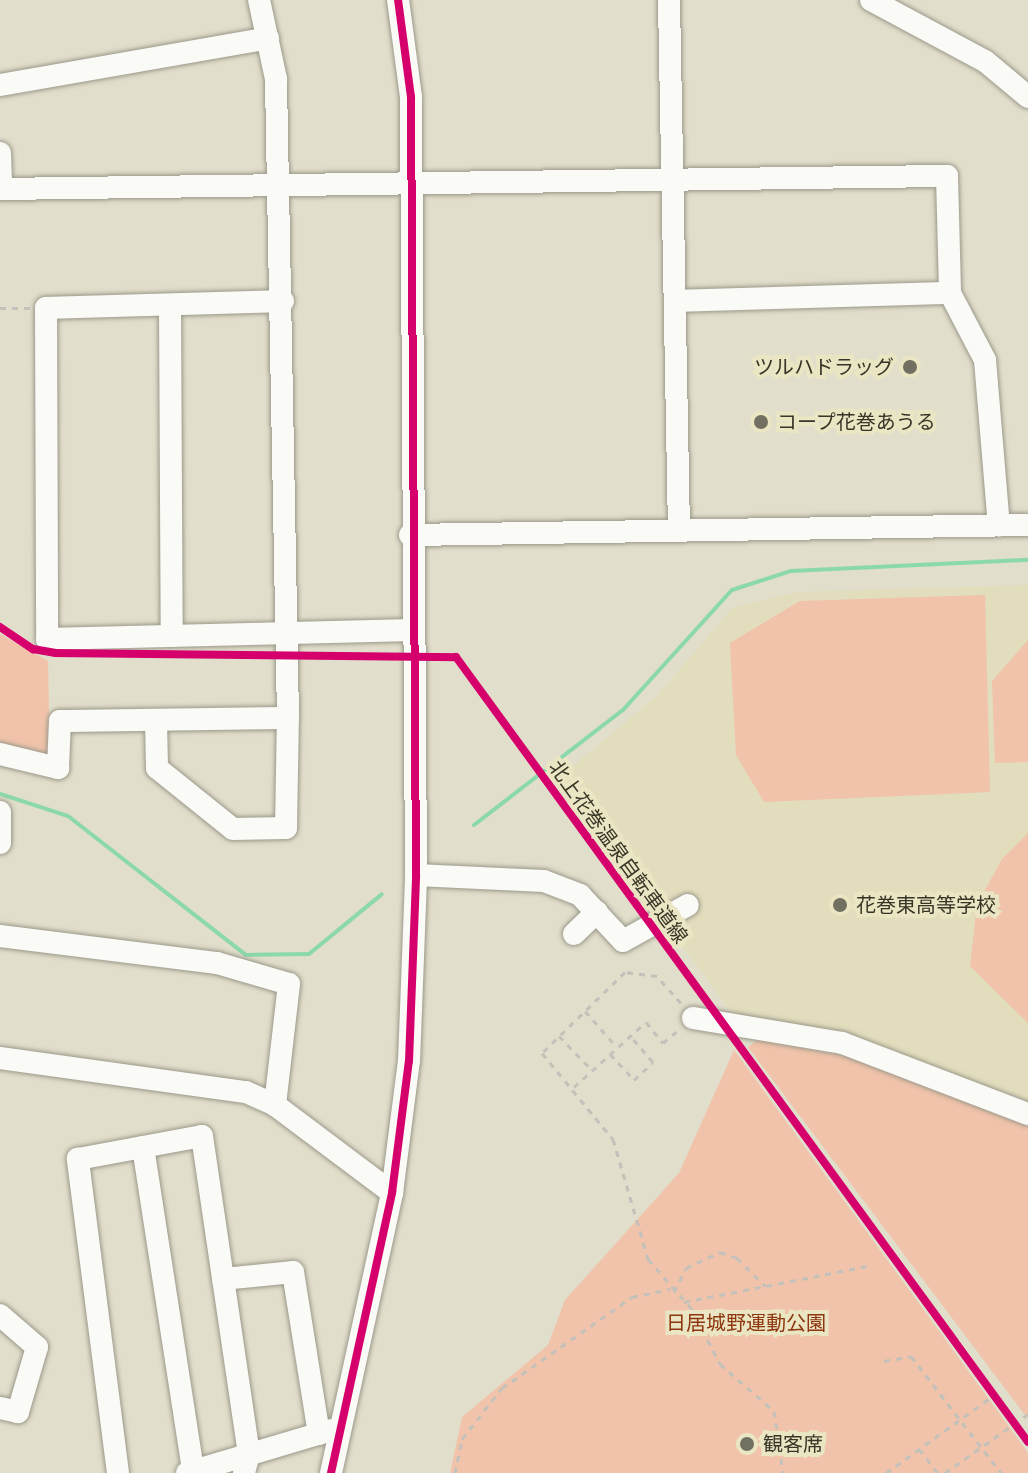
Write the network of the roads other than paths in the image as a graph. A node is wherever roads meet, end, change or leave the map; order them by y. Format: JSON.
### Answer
{"nodes":[{"id":1,"x":259,"y":0,"type":"edge"},
{"id":2,"x":398,"y":0,"type":"edge"},
{"id":3,"x":669,"y":0,"type":"edge"},
{"id":4,"x":871,"y":0,"type":"edge"},
{"id":5,"x":268,"y":38,"type":"junction"},
{"id":6,"x":0,"y":85,"type":"edge"},
{"id":7,"x":1028,"y":97,"type":"edge"},
{"id":8,"x":0,"y":153,"type":"edge"},
{"id":9,"x":673,"y":180,"type":"junction"},
{"id":10,"x":410,"y":185,"type":"junction"},
{"id":11,"x":280,"y":186,"type":"junction"},
{"id":12,"x":0,"y":189,"type":"edge"},
{"id":13,"x":950,"y":293,"type":"junction"},
{"id":14,"x":283,"y":301,"type":"junction"},
{"id":15,"x":675,"y":301,"type":"junction"},
{"id":16,"x":170,"y":306,"type":"junction"},
{"id":17,"x":999,"y":525,"type":"junction"},
{"id":18,"x":1028,"y":525,"type":"edge"},
{"id":19,"x":679,"y":531,"type":"junction"},
{"id":20,"x":410,"y":535,"type":"junction"},
{"id":21,"x":412,"y":630,"type":"junction"},
{"id":22,"x":288,"y":634,"type":"junction"},
{"id":23,"x":172,"y":636,"type":"junction"},
{"id":24,"x":288,"y":718,"type":"junction"},
{"id":25,"x":156,"y":720,"type":"junction"},
{"id":26,"x":0,"y":754,"type":"edge"},
{"id":27,"x":0,"y":812,"type":"edge"},
{"id":28,"x":0,"y":843,"type":"edge"},
{"id":29,"x":416,"y":875,"type":"junction"},
{"id":30,"x":688,"y":905,"type":"dead end"},
{"id":31,"x":597,"y":912,"type":"junction"},
{"id":32,"x":574,"y":934,"type":"dead end"},
{"id":33,"x":0,"y":936,"type":"edge"},
{"id":34,"x":693,"y":1018,"type":"road end"},
{"id":35,"x":0,"y":1058,"type":"edge"},
{"id":36,"x":275,"y":1105,"type":"junction"},
{"id":37,"x":1028,"y":1114,"type":"edge"},
{"id":38,"x":143,"y":1147,"type":"junction"},
{"id":39,"x":392,"y":1193,"type":"junction"},
{"id":40,"x":223,"y":1279,"type":"junction"},
{"id":41,"x":0,"y":1315,"type":"edge"},
{"id":42,"x":0,"y":1408,"type":"edge"},
{"id":43,"x":344,"y":1426,"type":"junction"},
{"id":44,"x":319,"y":1434,"type":"junction"},
{"id":45,"x":246,"y":1464,"type":"edge"},
{"id":46,"x":190,"y":1472,"type":"edge"},
{"id":47,"x":118,"y":1473,"type":"edge"},
{"id":48,"x":331,"y":1473,"type":"edge"}],
"edges":[{"from":1,"to":5,"type":"street"},
{"from":2,"to":10,"type":"street"},
{"from":3,"to":9,"type":"street"},
{"from":4,"to":7,"type":"street"},
{"from":5,"to":6,"type":"street"},
{"from":5,"to":11,"type":"street"},
{"from":8,"to":12,"type":"street"},
{"from":9,"to":10,"type":"street"},
{"from":9,"to":13,"type":"street"},
{"from":9,"to":15,"type":"street"},
{"from":10,"to":11,"type":"street"},
{"from":10,"to":20,"type":"street"},
{"from":11,"to":12,"type":"street"},
{"from":11,"to":14,"type":"street"},
{"from":13,"to":15,"type":"street"},
{"from":13,"to":17,"type":"street"},
{"from":14,"to":16,"type":"street"},
{"from":14,"to":22,"type":"street"},
{"from":15,"to":19,"type":"street"},
{"from":16,"to":23,"type":"street"},
{"from":16,"to":23,"type":"street"},
{"from":17,"to":18,"type":"street"},
{"from":17,"to":19,"type":"street"},
{"from":19,"to":20,"type":"street"},
{"from":20,"to":21,"type":"street"},
{"from":21,"to":22,"type":"street"},
{"from":21,"to":29,"type":"street"},
{"from":22,"to":23,"type":"street"},
{"from":22,"to":24,"type":"street"},
{"from":24,"to":25,"type":"street"},
{"from":24,"to":25,"type":"street"},
{"from":25,"to":26,"type":"street"},
{"from":27,"to":28,"type":"street"},
{"from":29,"to":31,"type":"street"},
{"from":29,"to":39,"type":"street"},
{"from":30,"to":31,"type":"street"},
{"from":31,"to":32,"type":"street"},
{"from":33,"to":36,"type":"street"},
{"from":34,"to":37,"type":"street"},
{"from":35,"to":36,"type":"street"},
{"from":36,"to":39,"type":"street"},
{"from":38,"to":40,"type":"street"},
{"from":38,"to":46,"type":"street"},
{"from":38,"to":47,"type":"street"},
{"from":39,"to":43,"type":"street"},
{"from":40,"to":44,"type":"street"},
{"from":40,"to":45,"type":"street"},
{"from":41,"to":42,"type":"street"},
{"from":43,"to":44,"type":"street"},
{"from":43,"to":48,"type":"street"},
{"from":44,"to":45,"type":"street"},
{"from":45,"to":46,"type":"street"}]}
